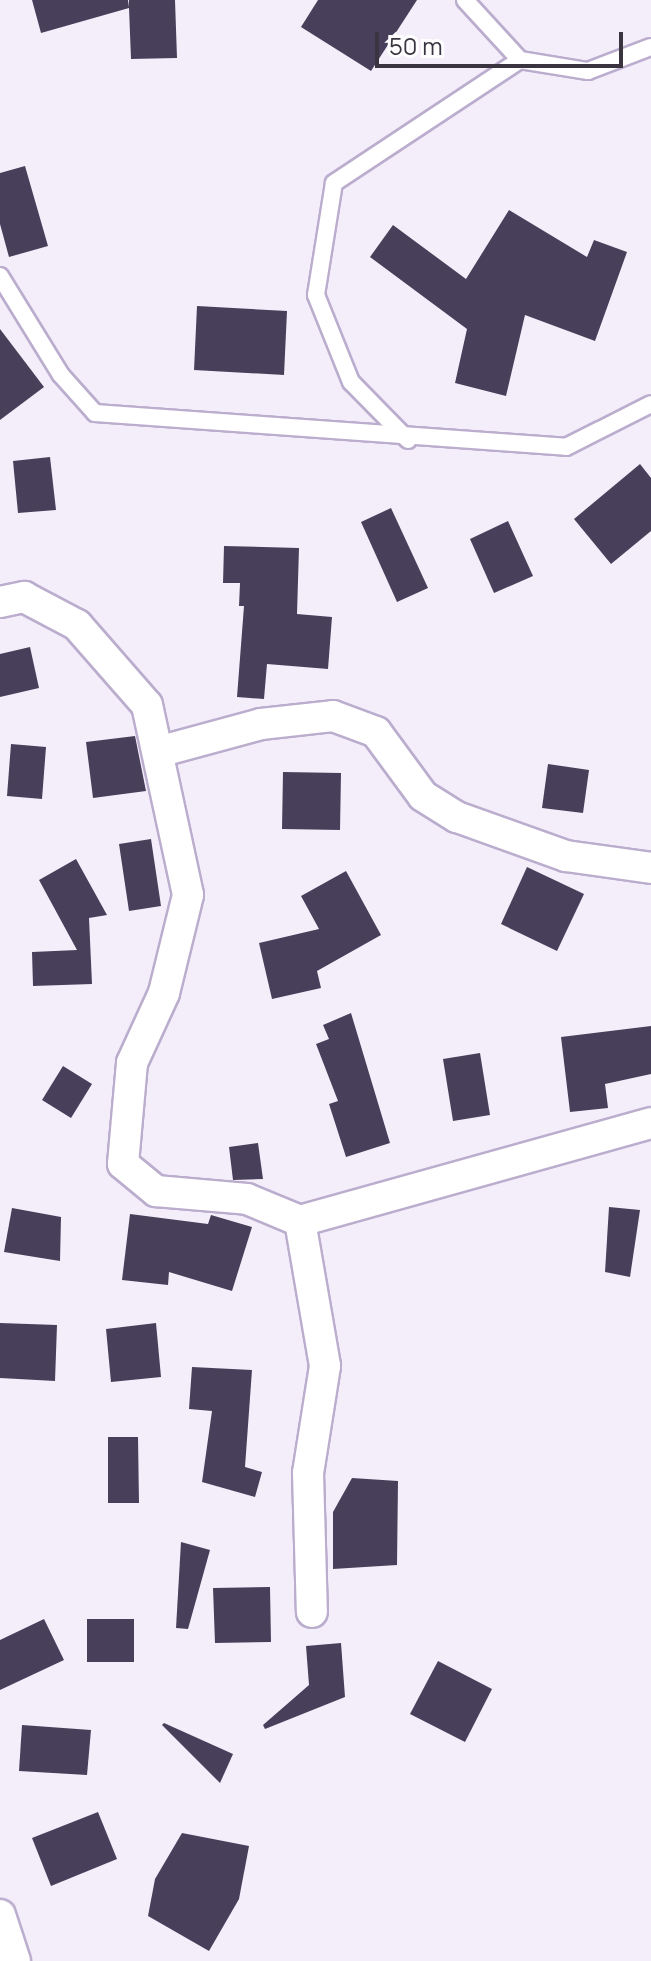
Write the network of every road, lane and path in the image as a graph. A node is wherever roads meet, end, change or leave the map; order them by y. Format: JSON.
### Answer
{"nodes":[{"id":1,"x":465,"y":0,"type":"edge"},
{"id":2,"x":651,"y":47,"type":"edge"},
{"id":3,"x":520,"y":60,"type":"junction"},
{"id":4,"x":0,"y":276,"type":"edge"},
{"id":5,"x":651,"y":404,"type":"edge"},
{"id":6,"x":408,"y":440,"type":"junction"},
{"id":7,"x":0,"y":602,"type":"edge"},
{"id":8,"x":158,"y":752,"type":"junction"},
{"id":9,"x":651,"y":868,"type":"edge"},
{"id":10,"x":651,"y":1123,"type":"edge"},
{"id":11,"x":300,"y":1221,"type":"junction"},
{"id":12,"x":312,"y":1612,"type":"dead end"},
{"id":13,"x":0,"y":1915,"type":"edge"},
{"id":14,"x":15,"y":1961,"type":"edge"}],
"edges":[{"from":1,"to":3,"type":"lane"},
{"from":2,"to":3,"type":"lane"},
{"from":3,"to":6,"type":"lane"},
{"from":4,"to":6,"type":"lane"},
{"from":5,"to":6,"type":"lane"},
{"from":7,"to":8,"type":"street"},
{"from":8,"to":9,"type":"street"},
{"from":8,"to":11,"type":"street"},
{"from":10,"to":11,"type":"street"},
{"from":11,"to":12,"type":"street"},
{"from":13,"to":14,"type":"street"}]}
